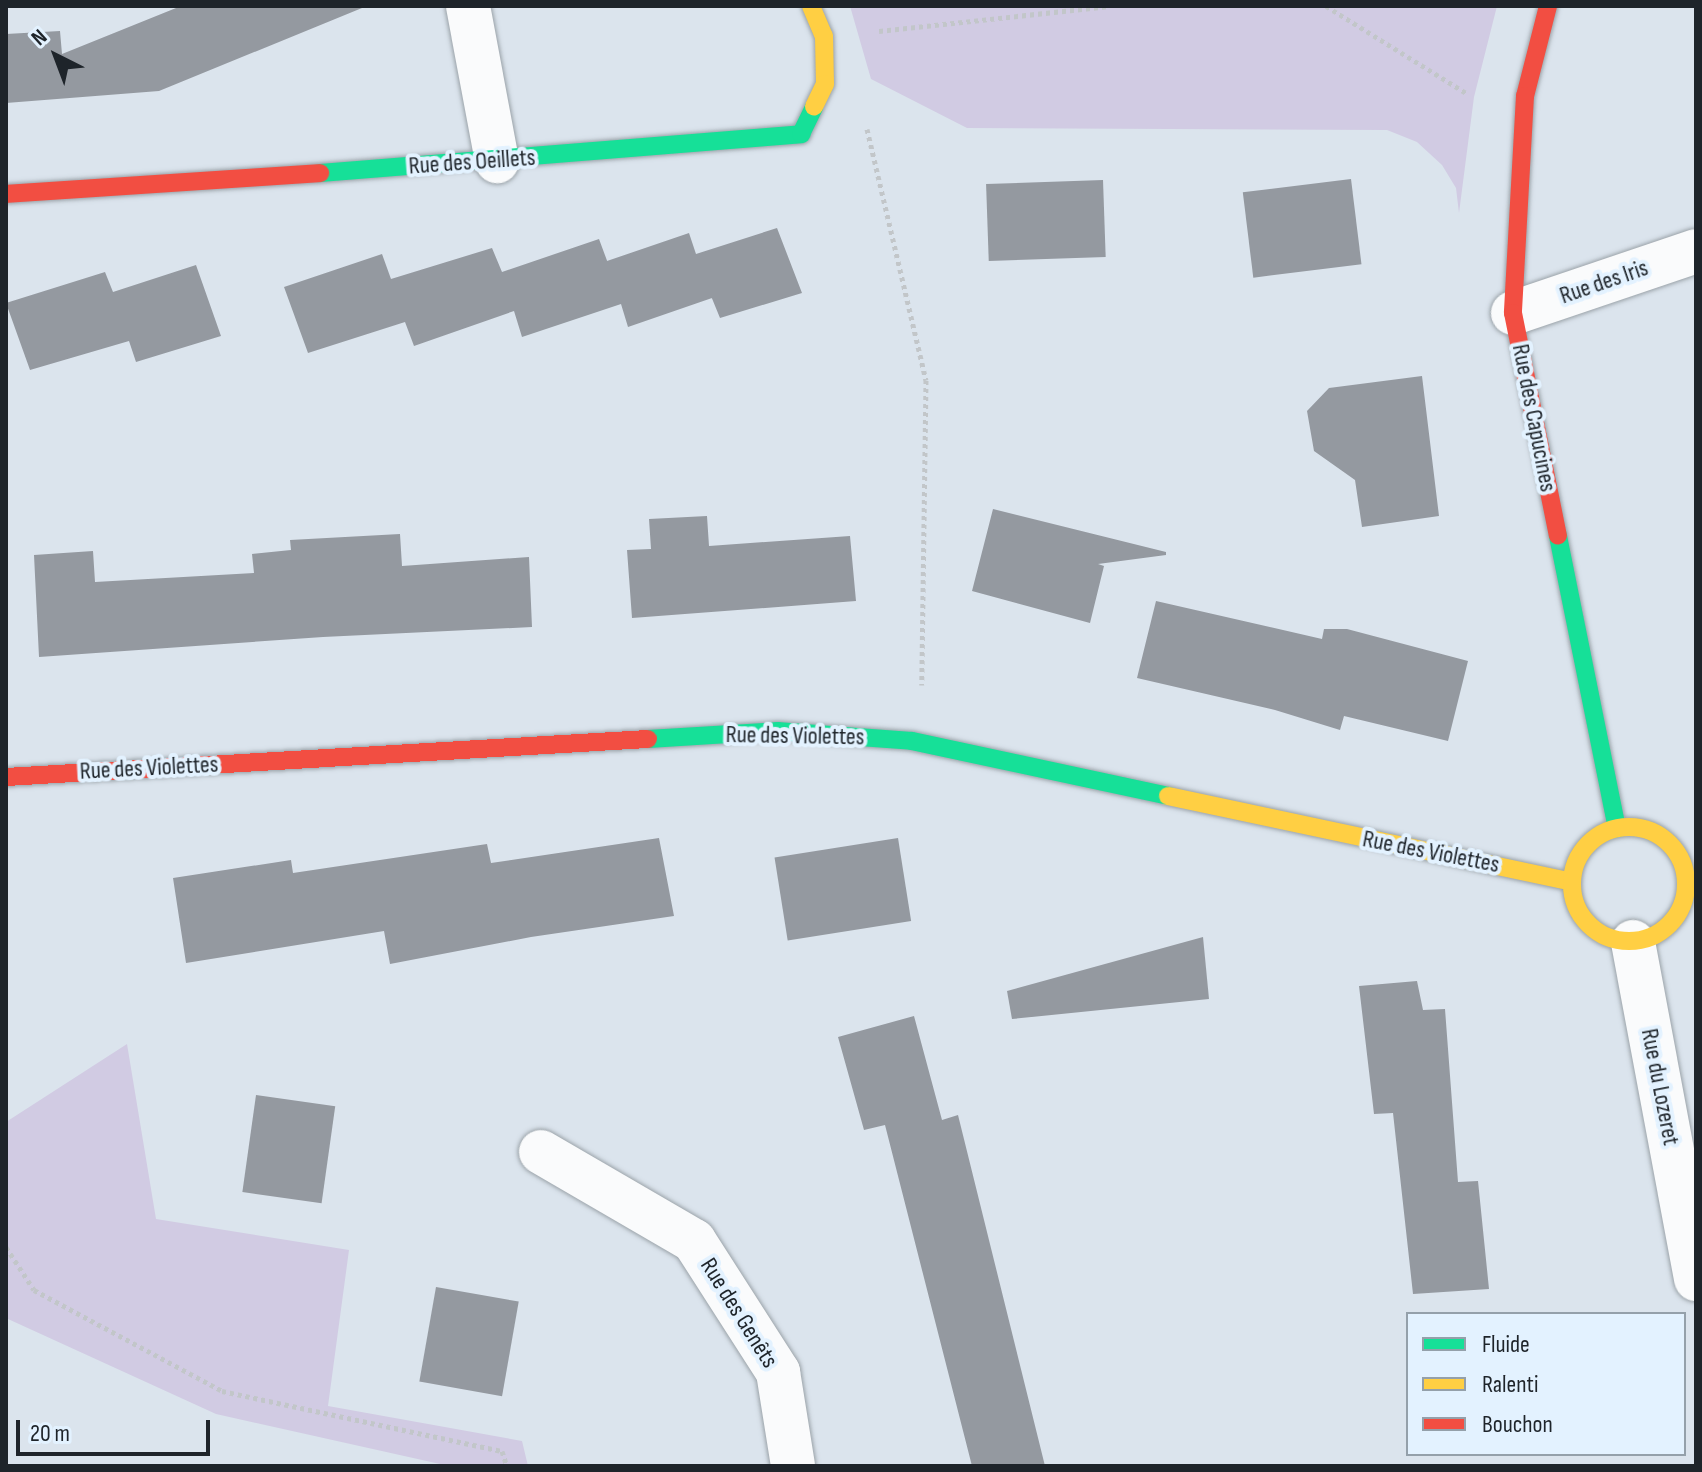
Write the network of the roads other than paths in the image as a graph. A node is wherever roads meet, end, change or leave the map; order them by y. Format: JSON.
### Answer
{"nodes":[{"id":1,"x":468,"y":6,"type":"edge"},
{"id":2,"x":811,"y":6,"type":"edge"},
{"id":3,"x":1548,"y":6,"type":"edge"},
{"id":4,"x":497,"y":161,"type":"junction"},
{"id":5,"x":6,"y":194,"type":"edge"},
{"id":6,"x":1696,"y":251,"type":"edge"},
{"id":7,"x":1513,"y":313,"type":"junction"},
{"id":8,"x":6,"y":777,"type":"edge"},
{"id":9,"x":1617,"y":828,"type":"junction"},
{"id":10,"x":1571,"y":882,"type":"junction"},
{"id":11,"x":1691,"y":895,"type":"edge"},
{"id":12,"x":1633,"y":942,"type":"junction"},
{"id":13,"x":541,"y":1152,"type":"dead end"},
{"id":14,"x":1696,"y":1279,"type":"edge"},
{"id":15,"x":793,"y":1466,"type":"edge"}],
"edges":[{"from":1,"to":4,"type":"street"},
{"from":2,"to":4,"type":"street","name":"Rue des Oeillets"},
{"from":3,"to":7,"type":"street","name":"Rue des Capucines"},
{"from":4,"to":5,"type":"street","name":"Rue des Oeillets"},
{"from":6,"to":7,"type":"street","name":"Rue des Iris"},
{"from":7,"to":9,"type":"street","name":"Rue des Capucines"},
{"from":8,"to":10,"type":"street","name":"Rue des Violettes"},
{"from":9,"to":10,"type":"street"},
{"from":9,"to":11,"type":"street"},
{"from":10,"to":12,"type":"street"},
{"from":11,"to":12,"type":"street"},
{"from":12,"to":14,"type":"street","name":"Rue du Lozeret"},
{"from":13,"to":15,"type":"street","name":"Rue des Genêts"}]}
